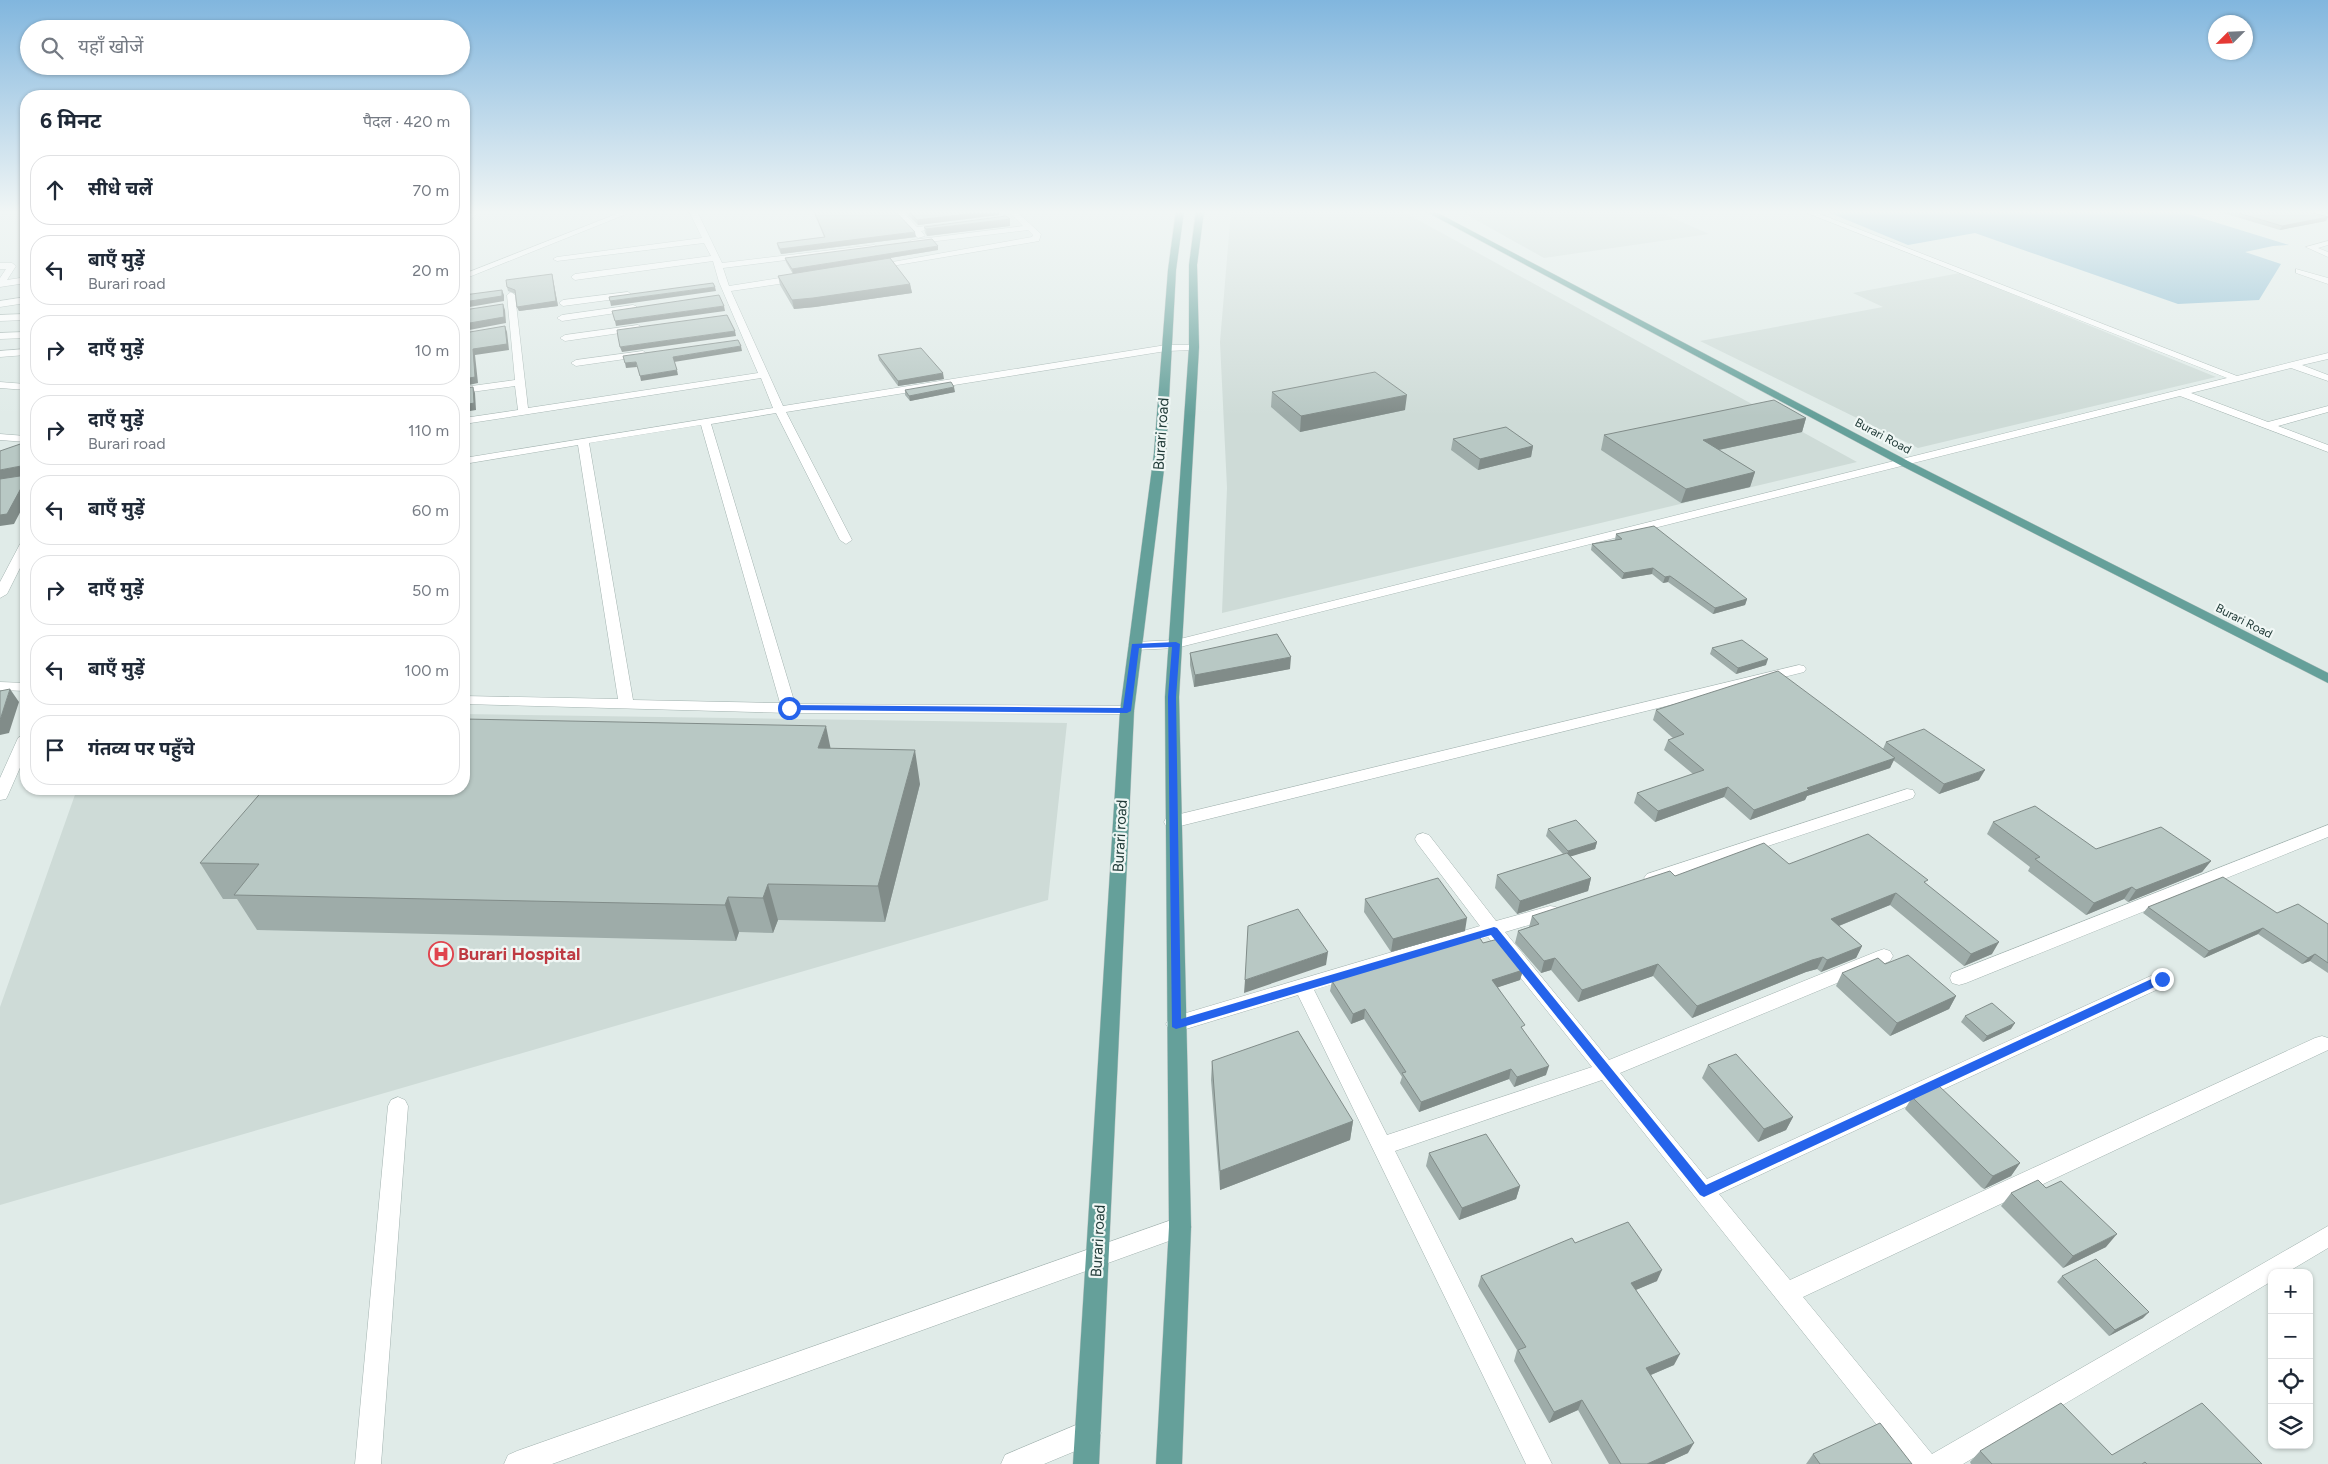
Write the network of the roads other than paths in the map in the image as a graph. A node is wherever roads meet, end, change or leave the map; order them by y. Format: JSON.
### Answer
{"nodes":[{"id":1,"x":3,"y":279,"type":"edge"},
{"id":2,"x":721,"y":279,"type":"edge"},
{"id":3,"x":789,"y":279,"type":"edge"},
{"id":4,"x":1171,"y":279,"type":"edge"},
{"id":5,"x":1193,"y":279,"type":"edge"},
{"id":6,"x":1558,"y":279,"type":"edge"},
{"id":7,"x":1981,"y":279,"type":"edge"},
{"id":8,"x":20,"y":281,"type":"edge"},
{"id":9,"x":723,"y":289,"type":"junction"},
{"id":10,"x":638,"y":293,"type":"edge"},
{"id":11,"x":20,"y":301,"type":"edge"},
{"id":12,"x":508,"y":302,"type":"dead end"},
{"id":13,"x":563,"y":303,"type":"dead end"},
{"id":14,"x":0,"y":304,"type":"edge"},
{"id":15,"x":641,"y":307,"type":"edge"},
{"id":16,"x":20,"y":316,"type":"edge"},
{"id":17,"x":0,"y":318,"type":"edge"},
{"id":18,"x":562,"y":318,"type":"dead end"},
{"id":19,"x":652,"y":326,"type":"edge"},
{"id":20,"x":20,"y":335,"type":"edge"},
{"id":21,"x":0,"y":336,"type":"edge"},
{"id":22,"x":565,"y":338,"type":"dead end"},
{"id":23,"x":1166,"y":348,"type":"junction"},
{"id":24,"x":1194,"y":348,"type":"junction"},
{"id":25,"x":20,"y":352,"type":"edge"},
{"id":26,"x":653,"y":352,"type":"edge"},
{"id":27,"x":0,"y":354,"type":"edge"},
{"id":28,"x":2328,"y":356,"type":"edge"},
{"id":29,"x":576,"y":363,"type":"dead end"},
{"id":30,"x":2292,"y":365,"type":"junction"},
{"id":31,"x":764,"y":375,"type":"junction"},
{"id":32,"x":2328,"y":378,"type":"edge"},
{"id":33,"x":2237,"y":379,"type":"junction"},
{"id":34,"x":520,"y":382,"type":"junction"},
{"id":35,"x":0,"y":385,"type":"edge"},
{"id":36,"x":20,"y":387,"type":"edge"},
{"id":37,"x":470,"y":389,"type":"edge"},
{"id":38,"x":2183,"y":394,"type":"junction"},
{"id":39,"x":2328,"y":408,"type":"edge"},
{"id":40,"x":780,"y":409,"type":"junction"},
{"id":41,"x":523,"y":412,"type":"junction"},
{"id":42,"x":470,"y":420,"type":"edge"},
{"id":43,"x":705,"y":421,"type":"junction"},
{"id":44,"x":2268,"y":426,"type":"junction"},
{"id":45,"x":0,"y":437,"type":"edge"},
{"id":46,"x":20,"y":439,"type":"edge"},
{"id":47,"x":583,"y":441,"type":"junction"},
{"id":48,"x":2328,"y":449,"type":"edge"},
{"id":49,"x":470,"y":460,"type":"edge"},
{"id":50,"x":1904,"y":463,"type":"junction"},
{"id":51,"x":846,"y":540,"type":"dead end"},
{"id":52,"x":20,"y":556,"type":"edge"},
{"id":53,"x":0,"y":594,"type":"edge"},
{"id":54,"x":1176,"y":644,"type":"junction"},
{"id":55,"x":1135,"y":646,"type":"junction"},
{"id":56,"x":1799,"y":669,"type":"dead end"},
{"id":57,"x":2328,"y":679,"type":"edge"},
{"id":58,"x":0,"y":686,"type":"edge"},
{"id":59,"x":20,"y":687,"type":"edge"},
{"id":60,"x":470,"y":700,"type":"edge"},
{"id":61,"x":626,"y":703,"type":"junction"},
{"id":62,"x":789,"y":708,"type":"junction"},
{"id":63,"x":1127,"y":711,"type":"junction"},
{"id":64,"x":20,"y":751,"type":"edge"},
{"id":65,"x":1907,"y":794,"type":"dead end"},
{"id":66,"x":0,"y":795,"type":"edge"},
{"id":67,"x":1172,"y":822,"type":"junction"},
{"id":68,"x":2328,"y":831,"type":"edge"},
{"id":69,"x":1423,"y":839,"type":"dead end"},
{"id":70,"x":1634,"y":884,"type":"edge"},
{"id":71,"x":1569,"y":906,"type":"edge"},
{"id":72,"x":1494,"y":931,"type":"junction"},
{"id":73,"x":1884,"y":956,"type":"dead end"},
{"id":74,"x":1959,"y":978,"type":"dead end"},
{"id":75,"x":2162,"y":979,"type":"dead end"},
{"id":76,"x":1304,"y":988,"type":"junction"},
{"id":77,"x":1176,"y":1024,"type":"junction"},
{"id":78,"x":2322,"y":1044,"type":"dead end"},
{"id":79,"x":1606,"y":1070,"type":"junction"},
{"id":80,"x":398,"y":1106,"type":"dead end"},
{"id":81,"x":1382,"y":1146,"type":"junction"},
{"id":82,"x":1704,"y":1191,"type":"junction"},
{"id":83,"x":1180,"y":1227,"type":"junction"},
{"id":84,"x":2328,"y":1236,"type":"edge"},
{"id":85,"x":1097,"y":1257,"type":"junction"},
{"id":86,"x":1786,"y":1293,"type":"junction"},
{"id":87,"x":1088,"y":1433,"type":"junction"},
{"id":88,"x":368,"y":1464,"type":"edge"},
{"id":89,"x":517,"y":1464,"type":"edge"},
{"id":90,"x":1014,"y":1464,"type":"edge"},
{"id":91,"x":1086,"y":1464,"type":"edge"},
{"id":92,"x":1169,"y":1464,"type":"edge"},
{"id":93,"x":1539,"y":1464,"type":"edge"},
{"id":94,"x":1924,"y":1464,"type":"edge"},
{"id":95,"x":1939,"y":1464,"type":"edge"}],
"edges":[{"from":1,"to":8,"type":"street"},
{"from":2,"to":9,"type":"street"},
{"from":3,"to":9,"type":"street"},
{"from":4,"to":23,"type":"main road","name":"Burari road"},
{"from":5,"to":24,"type":"main road","name":"Burari road"},
{"from":6,"to":50,"type":"main road","name":"Burari Road"},
{"from":7,"to":33,"type":"street"},
{"from":9,"to":31,"type":"street"},
{"from":10,"to":13,"type":"street"},
{"from":11,"to":14,"type":"street"},
{"from":12,"to":34,"type":"street"},
{"from":15,"to":18,"type":"street"},
{"from":16,"to":17,"type":"street"},
{"from":19,"to":22,"type":"street"},
{"from":20,"to":21,"type":"street"},
{"from":23,"to":24,"type":"street"},
{"from":23,"to":40,"type":"street"},
{"from":23,"to":55,"type":"main road","name":"Burari road"},
{"from":24,"to":54,"type":"main road","name":"Burari road"},
{"from":25,"to":27,"type":"street"},
{"from":26,"to":29,"type":"street"},
{"from":28,"to":30,"type":"street"},
{"from":30,"to":32,"type":"street"},
{"from":30,"to":33,"type":"street"},
{"from":31,"to":40,"type":"street"},
{"from":31,"to":41,"type":"street"},
{"from":33,"to":38,"type":"street"},
{"from":34,"to":37,"type":"street"},
{"from":34,"to":41,"type":"street"},
{"from":35,"to":36,"type":"street"},
{"from":38,"to":44,"type":"street"},
{"from":38,"to":50,"type":"street"},
{"from":39,"to":44,"type":"street"},
{"from":40,"to":43,"type":"street"},
{"from":40,"to":51,"type":"street"},
{"from":41,"to":42,"type":"street"},
{"from":43,"to":47,"type":"street"},
{"from":43,"to":62,"type":"street"},
{"from":44,"to":48,"type":"street"},
{"from":45,"to":46,"type":"street"},
{"from":47,"to":49,"type":"street"},
{"from":47,"to":61,"type":"street"},
{"from":50,"to":54,"type":"street"},
{"from":50,"to":57,"type":"main road","name":"Burari Road"},
{"from":52,"to":53,"type":"street"},
{"from":54,"to":55,"type":"street"},
{"from":54,"to":67,"type":"main road","name":"Burari road"},
{"from":55,"to":63,"type":"main road","name":"Burari road"},
{"from":56,"to":67,"type":"street"},
{"from":58,"to":59,"type":"street"},
{"from":60,"to":61,"type":"street"},
{"from":61,"to":62,"type":"street"},
{"from":62,"to":63,"type":"street"},
{"from":63,"to":85,"type":"main road","name":"Burari road"},
{"from":64,"to":66,"type":"street"},
{"from":65,"to":70,"type":"street"},
{"from":67,"to":77,"type":"main road","name":"Burari road"},
{"from":68,"to":74,"type":"street"},
{"from":69,"to":72,"type":"street"},
{"from":71,"to":72,"type":"street"},
{"from":72,"to":76,"type":"street"},
{"from":72,"to":79,"type":"street"},
{"from":73,"to":79,"type":"street"},
{"from":75,"to":82,"type":"street"},
{"from":76,"to":77,"type":"street"},
{"from":76,"to":81,"type":"street"},
{"from":77,"to":83,"type":"main road","name":"Burari road"},
{"from":78,"to":86,"type":"street"},
{"from":79,"to":81,"type":"street"},
{"from":79,"to":82,"type":"street"},
{"from":80,"to":88,"type":"street"},
{"from":81,"to":93,"type":"street"},
{"from":82,"to":86,"type":"street"},
{"from":83,"to":85,"type":"street"},
{"from":83,"to":92,"type":"main road","name":"Burari road"},
{"from":84,"to":95,"type":"street"},
{"from":85,"to":87,"type":"main road","name":"Burari road"},
{"from":85,"to":89,"type":"street"},
{"from":86,"to":94,"type":"street"},
{"from":87,"to":90,"type":"street"},
{"from":87,"to":91,"type":"main road","name":"Burari road"}]}
